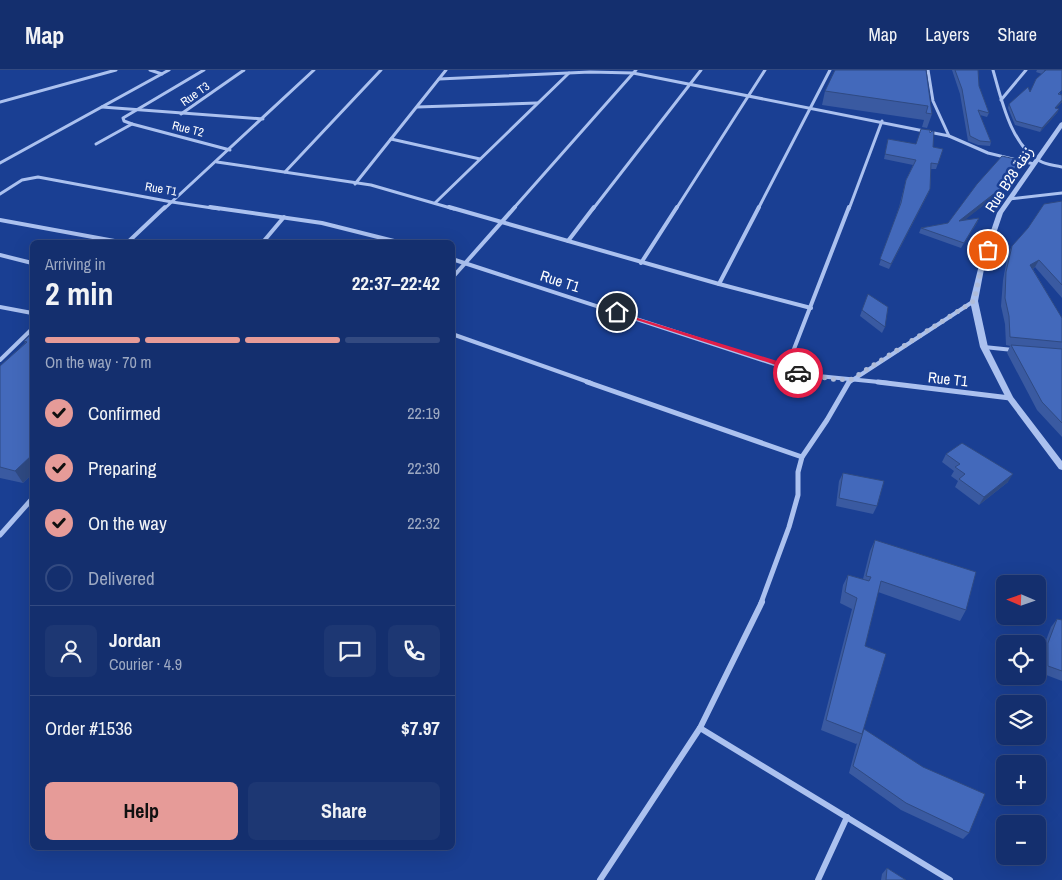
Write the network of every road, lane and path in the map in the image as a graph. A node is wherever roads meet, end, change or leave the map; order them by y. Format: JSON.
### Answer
{"nodes":[{"id":1,"x":116,"y":70,"type":"edge"},
{"id":2,"x":150,"y":70,"type":"edge"},
{"id":3,"x":168,"y":70,"type":"edge"},
{"id":4,"x":204,"y":70,"type":"edge"},
{"id":5,"x":244,"y":70,"type":"edge"},
{"id":6,"x":314,"y":70,"type":"edge"},
{"id":7,"x":381,"y":70,"type":"edge"},
{"id":8,"x":446,"y":70,"type":"edge"},
{"id":9,"x":701,"y":70,"type":"edge"},
{"id":10,"x":765,"y":70,"type":"edge"},
{"id":11,"x":830,"y":70,"type":"edge"},
{"id":12,"x":928,"y":70,"type":"edge"},
{"id":13,"x":993,"y":70,"type":"edge"},
{"id":14,"x":1026,"y":70,"type":"edge"},
{"id":15,"x":635,"y":72,"type":"edge"},
{"id":16,"x":569,"y":73,"type":"junction"},
{"id":17,"x":162,"y":74,"type":"junction"},
{"id":18,"x":439,"y":80,"type":"junction"},
{"id":19,"x":690,"y":86,"type":"junction"},
{"id":20,"x":748,"y":96,"type":"junction"},
{"id":21,"x":1002,"y":100,"type":"junction"},
{"id":22,"x":0,"y":102,"type":"edge"},
{"id":23,"x":538,"y":103,"type":"junction"},
{"id":24,"x":101,"y":107,"type":"junction"},
{"id":25,"x":417,"y":107,"type":"junction"},
{"id":26,"x":811,"y":108,"type":"junction"},
{"id":27,"x":134,"y":110,"type":"junction"},
{"id":28,"x":181,"y":114,"type":"junction"},
{"id":29,"x":263,"y":119,"type":"junction"},
{"id":30,"x":882,"y":121,"type":"junction"},
{"id":31,"x":132,"y":124,"type":"junction"},
{"id":32,"x":1062,"y":124,"type":"edge"},
{"id":33,"x":1055,"y":134,"type":"junction"},
{"id":34,"x":949,"y":136,"type":"junction"},
{"id":35,"x":1062,"y":136,"type":"edge"},
{"id":36,"x":391,"y":139,"type":"junction"},
{"id":37,"x":96,"y":144,"type":"dead end"},
{"id":38,"x":230,"y":150,"type":"junction"},
{"id":39,"x":0,"y":159,"type":"edge"},
{"id":40,"x":480,"y":159,"type":"junction"},
{"id":41,"x":5,"y":160,"type":"junction"},
{"id":42,"x":217,"y":162,"type":"junction"},
{"id":43,"x":1036,"y":162,"type":"junction"},
{"id":44,"x":0,"y":163,"type":"edge"},
{"id":45,"x":1062,"y":167,"type":"edge"},
{"id":46,"x":285,"y":172,"type":"junction"},
{"id":47,"x":355,"y":184,"type":"junction"},
{"id":48,"x":0,"y":194,"type":"edge"},
{"id":49,"x":1062,"y":194,"type":"edge"},
{"id":50,"x":1009,"y":199,"type":"junction"},
{"id":51,"x":172,"y":202,"type":"junction"},
{"id":52,"x":435,"y":202,"type":"junction"},
{"id":53,"x":284,"y":217,"type":"junction"},
{"id":54,"x":0,"y":220,"type":"edge"},
{"id":55,"x":499,"y":222,"type":"junction"},
{"id":56,"x":109,"y":240,"type":"edge"},
{"id":57,"x":130,"y":240,"type":"edge"},
{"id":58,"x":265,"y":240,"type":"edge"},
{"id":59,"x":391,"y":240,"type":"edge"},
{"id":60,"x":568,"y":241,"type":"junction"},
{"id":61,"x":0,"y":255,"type":"edge"},
{"id":62,"x":455,"y":261,"type":"edge"},
{"id":63,"x":30,"y":262,"type":"edge"},
{"id":64,"x":641,"y":262,"type":"junction"},
{"id":65,"x":466,"y":264,"type":"junction"},
{"id":66,"x":455,"y":275,"type":"edge"},
{"id":67,"x":719,"y":284,"type":"junction"},
{"id":68,"x":974,"y":301,"type":"junction"},
{"id":69,"x":0,"y":307,"type":"edge"},
{"id":70,"x":812,"y":308,"type":"junction"},
{"id":71,"x":30,"y":313,"type":"edge"},
{"id":72,"x":30,"y":331,"type":"edge"},
{"id":73,"x":455,"y":335,"type":"edge"},
{"id":74,"x":984,"y":347,"type":"junction"},
{"id":75,"x":1023,"y":351,"type":"edge"},
{"id":76,"x":0,"y":360,"type":"edge"},
{"id":77,"x":787,"y":367,"type":"junction"},
{"id":78,"x":850,"y":380,"type":"junction"},
{"id":79,"x":1010,"y":398,"type":"junction"},
{"id":80,"x":802,"y":457,"type":"junction"},
{"id":81,"x":1062,"y":467,"type":"edge"},
{"id":82,"x":30,"y":501,"type":"edge"},
{"id":83,"x":0,"y":535,"type":"edge"},
{"id":84,"x":700,"y":728,"type":"junction"},
{"id":85,"x":847,"y":817,"type":"junction"},
{"id":86,"x":600,"y":880,"type":"edge"},
{"id":87,"x":818,"y":880,"type":"edge"},
{"id":88,"x":950,"y":880,"type":"edge"}],
"edges":[{"from":1,"to":22,"type":"street"},
{"from":2,"to":17,"type":"street"},
{"from":3,"to":17,"type":"street"},
{"from":4,"to":27,"type":"street"},
{"from":5,"to":28,"type":"street","name":"Rue T3"},
{"from":6,"to":29,"type":"street"},
{"from":7,"to":46,"type":"street"},
{"from":8,"to":18,"type":"street"},
{"from":9,"to":19,"type":"street"},
{"from":10,"to":20,"type":"street"},
{"from":11,"to":26,"type":"street"},
{"from":12,"to":34,"type":"street"},
{"from":13,"to":21,"type":"street"},
{"from":14,"to":21,"type":"street"},
{"from":15,"to":16,"type":"street"},
{"from":15,"to":19,"type":"street"},
{"from":15,"to":55,"type":"street"},
{"from":16,"to":18,"type":"street"},
{"from":16,"to":23,"type":"street"},
{"from":17,"to":24,"type":"street"},
{"from":18,"to":25,"type":"street"},
{"from":19,"to":20,"type":"street"},
{"from":19,"to":60,"type":"street"},
{"from":20,"to":26,"type":"street"},
{"from":20,"to":64,"type":"street"},
{"from":21,"to":43,"type":"street"},
{"from":23,"to":25,"type":"street"},
{"from":23,"to":40,"type":"street"},
{"from":24,"to":27,"type":"street"},
{"from":24,"to":41,"type":"street"},
{"from":25,"to":36,"type":"street"},
{"from":26,"to":30,"type":"street"},
{"from":26,"to":67,"type":"street"},
{"from":27,"to":28,"type":"street"},
{"from":27,"to":31,"type":"street"},
{"from":28,"to":29,"type":"street"},
{"from":29,"to":38,"type":"street"},
{"from":30,"to":34,"type":"street"},
{"from":30,"to":70,"type":"street"},
{"from":31,"to":37,"type":"street"},
{"from":31,"to":38,"type":"street","name":"Rue T2"},
{"from":32,"to":33,"type":"street","name":"Rue B28 زنقة"},
{"from":33,"to":35,"type":"street"},
{"from":33,"to":43,"type":"street","name":"Rue B28 زنقة"},
{"from":34,"to":43,"type":"street"},
{"from":36,"to":40,"type":"street"},
{"from":36,"to":47,"type":"street"},
{"from":38,"to":42,"type":"street"},
{"from":39,"to":41,"type":"street"},
{"from":40,"to":52,"type":"street"},
{"from":41,"to":44,"type":"street"},
{"from":42,"to":46,"type":"street"},
{"from":42,"to":51,"type":"street"},
{"from":43,"to":45,"type":"street"},
{"from":43,"to":50,"type":"street","name":"Rue B28 زنقة"},
{"from":46,"to":47,"type":"street"},
{"from":47,"to":52,"type":"street"},
{"from":48,"to":51,"type":"street","name":"Rue T1"},
{"from":49,"to":50,"type":"street"},
{"from":50,"to":68,"type":"street","name":"Rue B28 زنقة"},
{"from":51,"to":53,"type":"street","name":"Rue T1"},
{"from":51,"to":57,"type":"street"},
{"from":52,"to":55,"type":"street"},
{"from":53,"to":58,"type":"street"},
{"from":53,"to":59,"type":"street","name":"Rue T1"},
{"from":54,"to":56,"type":"street"},
{"from":55,"to":60,"type":"street"},
{"from":55,"to":65,"type":"street"},
{"from":60,"to":64,"type":"street"},
{"from":61,"to":63,"type":"street"},
{"from":62,"to":65,"type":"street","name":"Rue T1"},
{"from":64,"to":67,"type":"street"},
{"from":65,"to":66,"type":"street"},
{"from":65,"to":77,"type":"street","name":"Rue T1"},
{"from":67,"to":70,"type":"street"},
{"from":68,"to":74,"type":"street","name":"Rue B28 زنقة"},
{"from":68,"to":78,"type":"street"},
{"from":69,"to":71,"type":"street"},
{"from":70,"to":77,"type":"street"},
{"from":72,"to":76,"type":"street"},
{"from":73,"to":80,"type":"street"},
{"from":74,"to":75,"type":"street"},
{"from":74,"to":79,"type":"street","name":"Rue B28 زنقة"},
{"from":77,"to":78,"type":"street","name":"Rue T1"},
{"from":78,"to":79,"type":"street","name":"Rue T1"},
{"from":78,"to":80,"type":"street"},
{"from":79,"to":81,"type":"street","name":"Rue B28 زنقة"},
{"from":80,"to":84,"type":"street"},
{"from":82,"to":83,"type":"street"},
{"from":84,"to":85,"type":"street"},
{"from":84,"to":86,"type":"street"},
{"from":85,"to":87,"type":"street"},
{"from":85,"to":88,"type":"street"}]}
